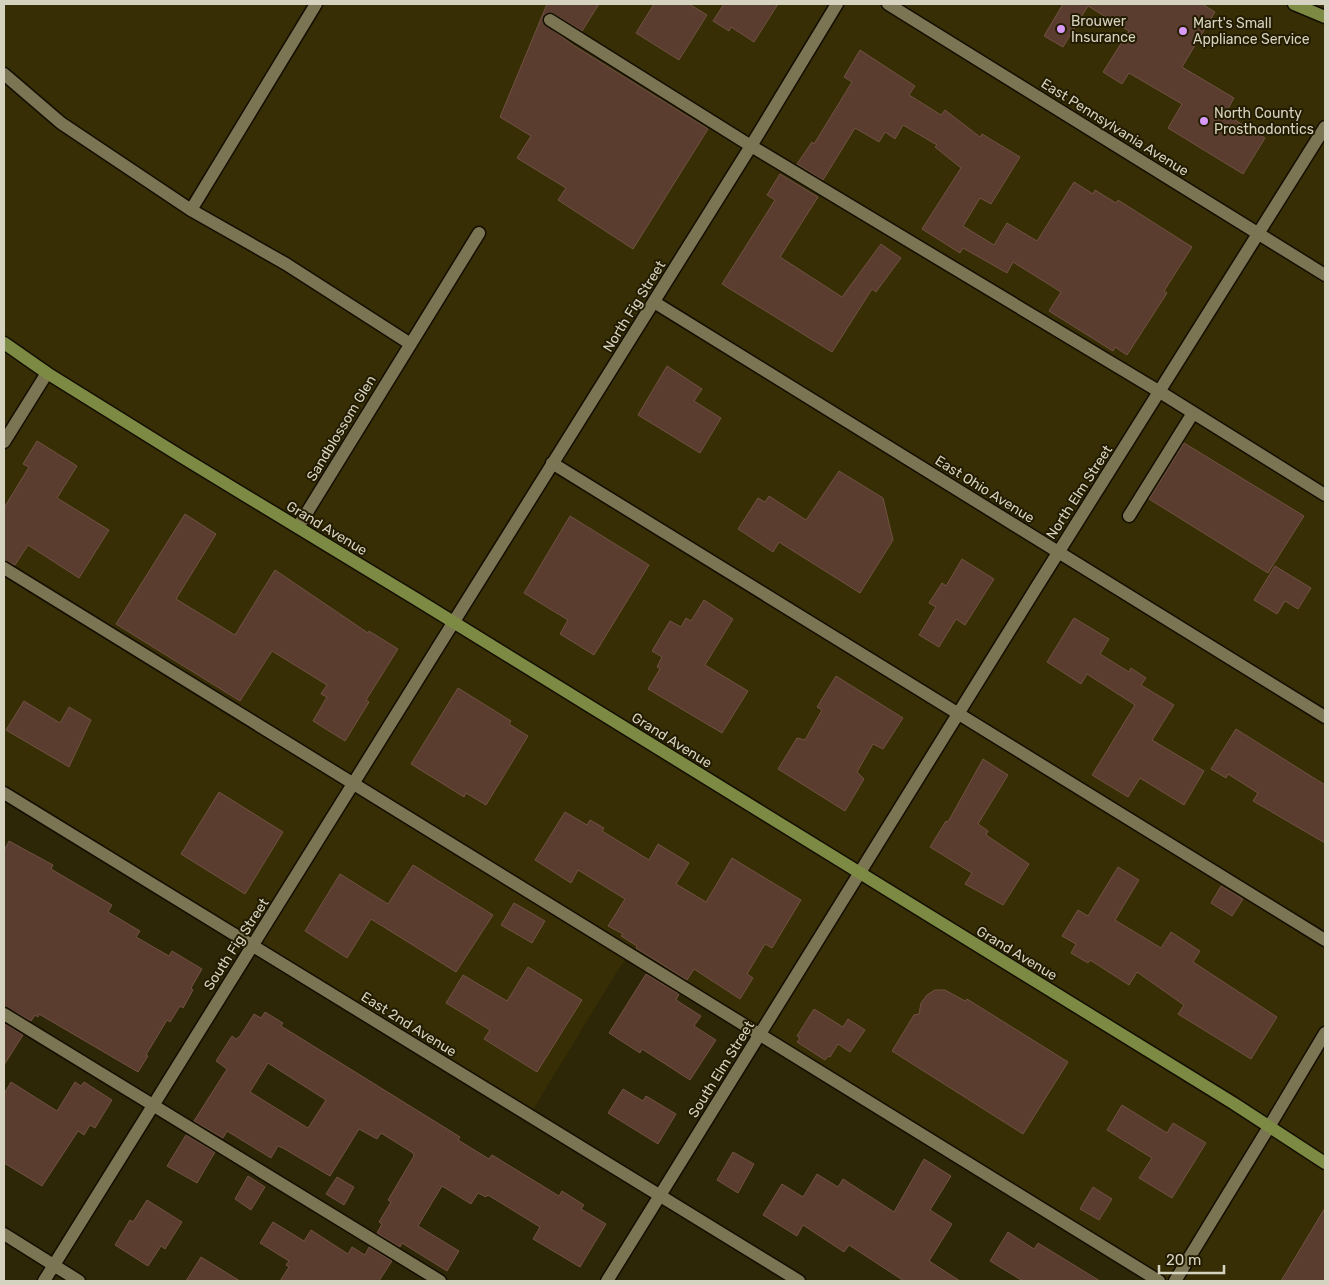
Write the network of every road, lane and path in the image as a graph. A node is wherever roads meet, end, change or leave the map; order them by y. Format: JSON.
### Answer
{"nodes":[{"id":1,"x":316,"y":4,"type":"edge"},
{"id":2,"x":837,"y":4,"type":"edge"},
{"id":3,"x":888,"y":4,"type":"edge"},
{"id":4,"x":1294,"y":4,"type":"edge"},
{"id":5,"x":1325,"y":17,"type":"edge"},
{"id":6,"x":550,"y":20,"type":"dead end"},
{"id":7,"x":4,"y":74,"type":"edge"},
{"id":8,"x":1325,"y":127,"type":"edge"},
{"id":9,"x":751,"y":146,"type":"junction"},
{"id":10,"x":192,"y":210,"type":"junction"},
{"id":11,"x":479,"y":233,"type":"dead end"},
{"id":12,"x":1258,"y":234,"type":"junction"},
{"id":13,"x":1325,"y":275,"type":"edge"},
{"id":14,"x":654,"y":302,"type":"junction"},
{"id":15,"x":4,"y":343,"type":"edge"},
{"id":16,"x":409,"y":343,"type":"junction"},
{"id":17,"x":47,"y":373,"type":"junction"},
{"id":18,"x":1160,"y":392,"type":"junction"},
{"id":19,"x":1193,"y":413,"type":"junction"},
{"id":20,"x":4,"y":442,"type":"edge"},
{"id":21,"x":552,"y":463,"type":"junction"},
{"id":22,"x":1325,"y":495,"type":"edge"},
{"id":23,"x":1129,"y":516,"type":"dead end"},
{"id":24,"x":298,"y":527,"type":"junction"},
{"id":25,"x":1058,"y":553,"type":"junction"},
{"id":26,"x":4,"y":568,"type":"edge"},
{"id":27,"x":453,"y":623,"type":"junction"},
{"id":28,"x":959,"y":714,"type":"junction"},
{"id":29,"x":1325,"y":717,"type":"edge"},
{"id":30,"x":355,"y":784,"type":"junction"},
{"id":31,"x":4,"y":793,"type":"edge"},
{"id":32,"x":860,"y":874,"type":"junction"},
{"id":33,"x":1325,"y":940,"type":"edge"},
{"id":34,"x":253,"y":945,"type":"junction"},
{"id":35,"x":4,"y":1014,"type":"edge"},
{"id":36,"x":1325,"y":1033,"type":"edge"},
{"id":37,"x":760,"y":1035,"type":"junction"},
{"id":38,"x":153,"y":1105,"type":"junction"},
{"id":39,"x":1269,"y":1127,"type":"junction"},
{"id":40,"x":1325,"y":1163,"type":"edge"},
{"id":41,"x":660,"y":1196,"type":"junction"},
{"id":42,"x":4,"y":1234,"type":"edge"},
{"id":43,"x":54,"y":1266,"type":"junction"},
{"id":44,"x":44,"y":1281,"type":"edge"},
{"id":45,"x":78,"y":1281,"type":"edge"},
{"id":46,"x":440,"y":1281,"type":"edge"},
{"id":47,"x":607,"y":1281,"type":"edge"},
{"id":48,"x":799,"y":1281,"type":"edge"},
{"id":49,"x":1159,"y":1281,"type":"edge"},
{"id":50,"x":1175,"y":1281,"type":"edge"}],
"edges":[{"from":1,"to":10,"type":"street"},
{"from":2,"to":9,"type":"street","name":"North Fig Street"},
{"from":3,"to":12,"type":"street","name":"East Pennsylvania Avenue"},
{"from":4,"to":5,"type":"main road"},
{"from":6,"to":9,"type":"street"},
{"from":7,"to":10,"type":"street"},
{"from":8,"to":12,"type":"street","name":"North Elm Street"},
{"from":9,"to":14,"type":"street","name":"North Fig Street"},
{"from":9,"to":18,"type":"street"},
{"from":10,"to":16,"type":"street"},
{"from":11,"to":16,"type":"street","name":"Sandblossom Glen"},
{"from":12,"to":13,"type":"street","name":"East Pennsylvania Avenue"},
{"from":12,"to":18,"type":"street","name":"North Elm Street"},
{"from":14,"to":21,"type":"street","name":"North Fig Street"},
{"from":14,"to":25,"type":"street","name":"East Ohio Avenue"},
{"from":15,"to":17,"type":"main road","name":"Grand Avenue"},
{"from":16,"to":24,"type":"street","name":"Sandblossom Glen"},
{"from":17,"to":20,"type":"street"},
{"from":17,"to":24,"type":"main road","name":"Grand Avenue"},
{"from":18,"to":19,"type":"street"},
{"from":18,"to":25,"type":"street","name":"North Elm Street"},
{"from":19,"to":22,"type":"street"},
{"from":19,"to":23,"type":"street"},
{"from":21,"to":27,"type":"street","name":"North Fig Street"},
{"from":21,"to":28,"type":"street"},
{"from":24,"to":27,"type":"main road","name":"Grand Avenue"},
{"from":25,"to":28,"type":"street","name":"North Elm Street"},
{"from":25,"to":29,"type":"street","name":"East Ohio Avenue"},
{"from":26,"to":30,"type":"street"},
{"from":27,"to":30,"type":"street","name":"South Fig Street"},
{"from":27,"to":32,"type":"main road","name":"Grand Avenue"},
{"from":28,"to":32,"type":"street","name":"North Elm Street"},
{"from":28,"to":33,"type":"street"},
{"from":30,"to":34,"type":"street","name":"South Fig Street"},
{"from":30,"to":37,"type":"street"},
{"from":31,"to":34,"type":"street","name":"East 2nd Avenue"},
{"from":32,"to":37,"type":"street","name":"South Elm Street"},
{"from":32,"to":39,"type":"main road","name":"Grand Avenue"},
{"from":34,"to":38,"type":"street","name":"South Fig Street"},
{"from":34,"to":41,"type":"street","name":"East 2nd Avenue"},
{"from":35,"to":38,"type":"street"},
{"from":36,"to":39,"type":"street"},
{"from":37,"to":41,"type":"street","name":"South Elm Street"},
{"from":37,"to":49,"type":"street"},
{"from":38,"to":43,"type":"street","name":"South Fig Street"},
{"from":38,"to":46,"type":"street"},
{"from":39,"to":40,"type":"main road","name":"Grand Avenue"},
{"from":39,"to":50,"type":"street"},
{"from":41,"to":47,"type":"street","name":"South Elm Street"},
{"from":41,"to":48,"type":"street","name":"East 2nd Avenue"},
{"from":42,"to":43,"type":"street"},
{"from":43,"to":44,"type":"street","name":"South Fig Street"},
{"from":43,"to":45,"type":"street"}]}
